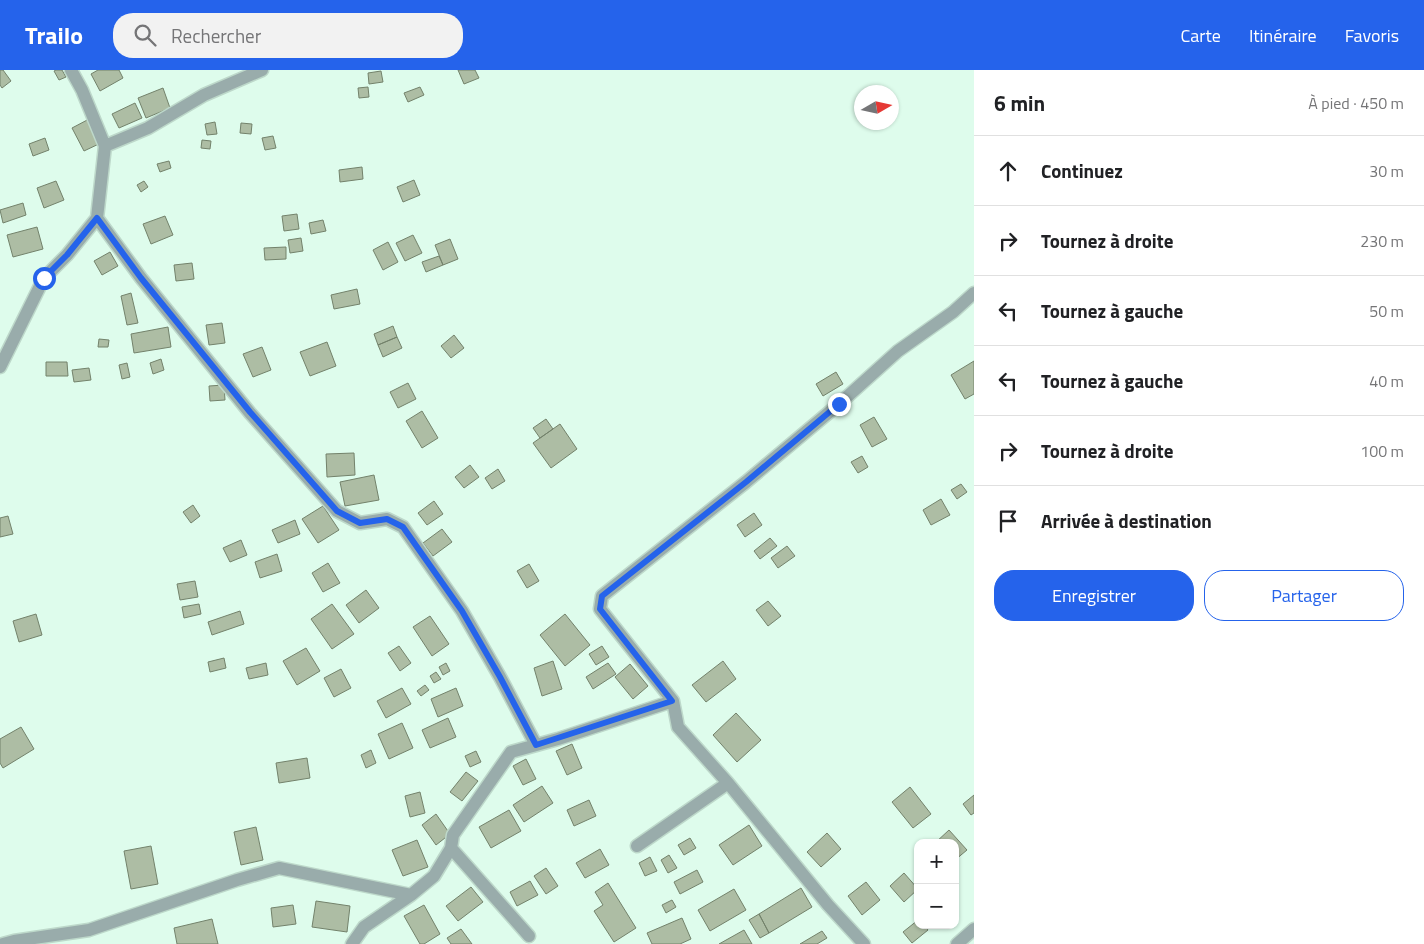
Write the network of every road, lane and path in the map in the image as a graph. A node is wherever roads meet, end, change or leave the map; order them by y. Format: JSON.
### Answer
{"nodes":[{"id":1,"x":71,"y":70,"type":"edge"},
{"id":2,"x":262,"y":70,"type":"edge"},
{"id":3,"x":105,"y":146,"type":"junction"},
{"id":4,"x":97,"y":218,"type":"junction"},
{"id":5,"x":974,"y":294,"type":"edge"},
{"id":6,"x":0,"y":367,"type":"edge"},
{"id":7,"x":672,"y":701,"type":"junction"},
{"id":8,"x":536,"y":745,"type":"junction"},
{"id":9,"x":728,"y":783,"type":"junction"},
{"id":10,"x":637,"y":846,"type":"dead end"},
{"id":11,"x":450,"y":848,"type":"junction"},
{"id":12,"x":411,"y":895,"type":"junction"},
{"id":13,"x":974,"y":929,"type":"edge"},
{"id":14,"x":530,"y":936,"type":"dead end"},
{"id":15,"x":3,"y":944,"type":"edge"},
{"id":16,"x":352,"y":944,"type":"edge"},
{"id":17,"x":864,"y":944,"type":"edge"},
{"id":18,"x":957,"y":944,"type":"edge"}],
"edges":[{"from":1,"to":3,"type":"street"},
{"from":2,"to":3,"type":"street"},
{"from":3,"to":4,"type":"street"},
{"from":4,"to":6,"type":"street"},
{"from":4,"to":8,"type":"street"},
{"from":5,"to":7,"type":"street"},
{"from":7,"to":8,"type":"street"},
{"from":7,"to":9,"type":"street"},
{"from":8,"to":11,"type":"street"},
{"from":9,"to":10,"type":"street"},
{"from":9,"to":17,"type":"street"},
{"from":11,"to":12,"type":"street"},
{"from":11,"to":14,"type":"street"},
{"from":12,"to":15,"type":"street"},
{"from":12,"to":16,"type":"street"},
{"from":13,"to":18,"type":"street"}]}
